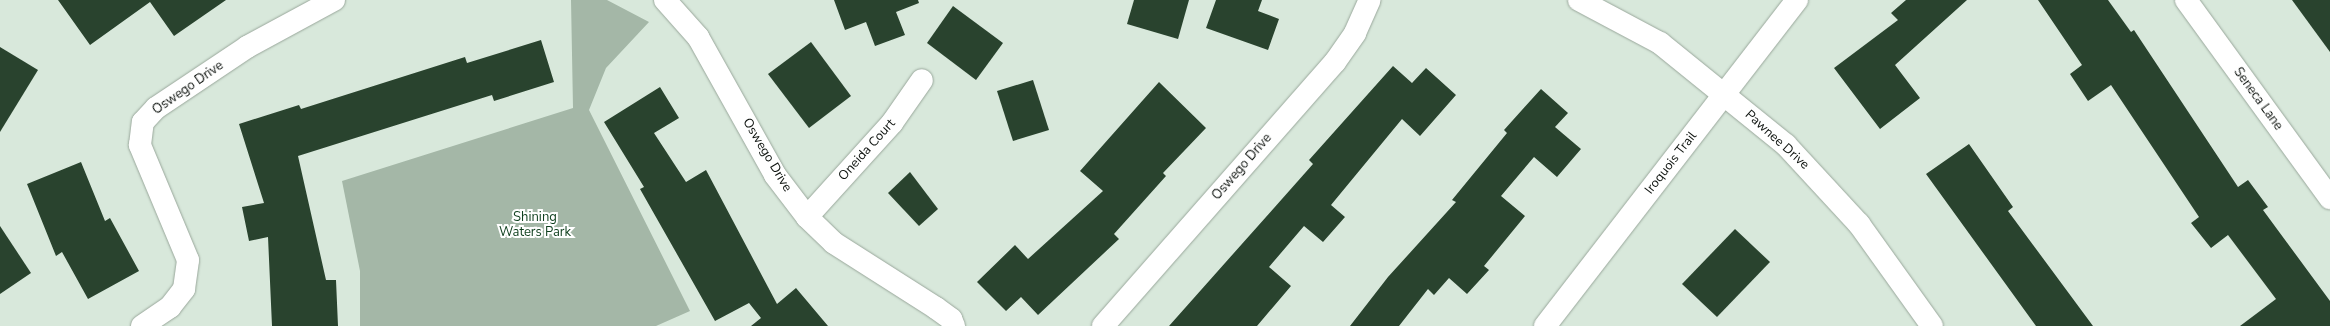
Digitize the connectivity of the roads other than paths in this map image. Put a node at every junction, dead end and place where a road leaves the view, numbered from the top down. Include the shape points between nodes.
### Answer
1 (334, 0) edge
2 (665, 0) edge
3 (1370, 0) edge
4 (1579, 0) edge
5 (1797, 0) edge
6 (2186, 0) edge
7 (922, 80) dead end
8 (1725, 94) junction
9 (2330, 198) edge
10 (807, 217) junction
11 (142, 326) edge
12 (954, 326) edge
13 (1103, 326) edge
14 (1545, 326) edge
15 (1932, 326) edge

1 - 11 street, Oswego Drive via 247,47 156,108 143,122 140,145 188,260 184,289 170,307
2 - 10 street, Oswego Drive via 698,37 775,175
3 - 13 street, Oswego Drive via 1355,33 1335,62
4 - 8 street, Pawnee Drive via 1660,43
5 - 8 street, Iroquois Trail
6 - 9 street, Seneca Lane
7 - 10 street, Oneida Court via 892,123
8 - 14 street, Iroquois Trail
8 - 15 street, Pawnee Drive via 1786,145 1859,224
10 - 12 street, Oswego Drive via 834,243 936,308 951,320

